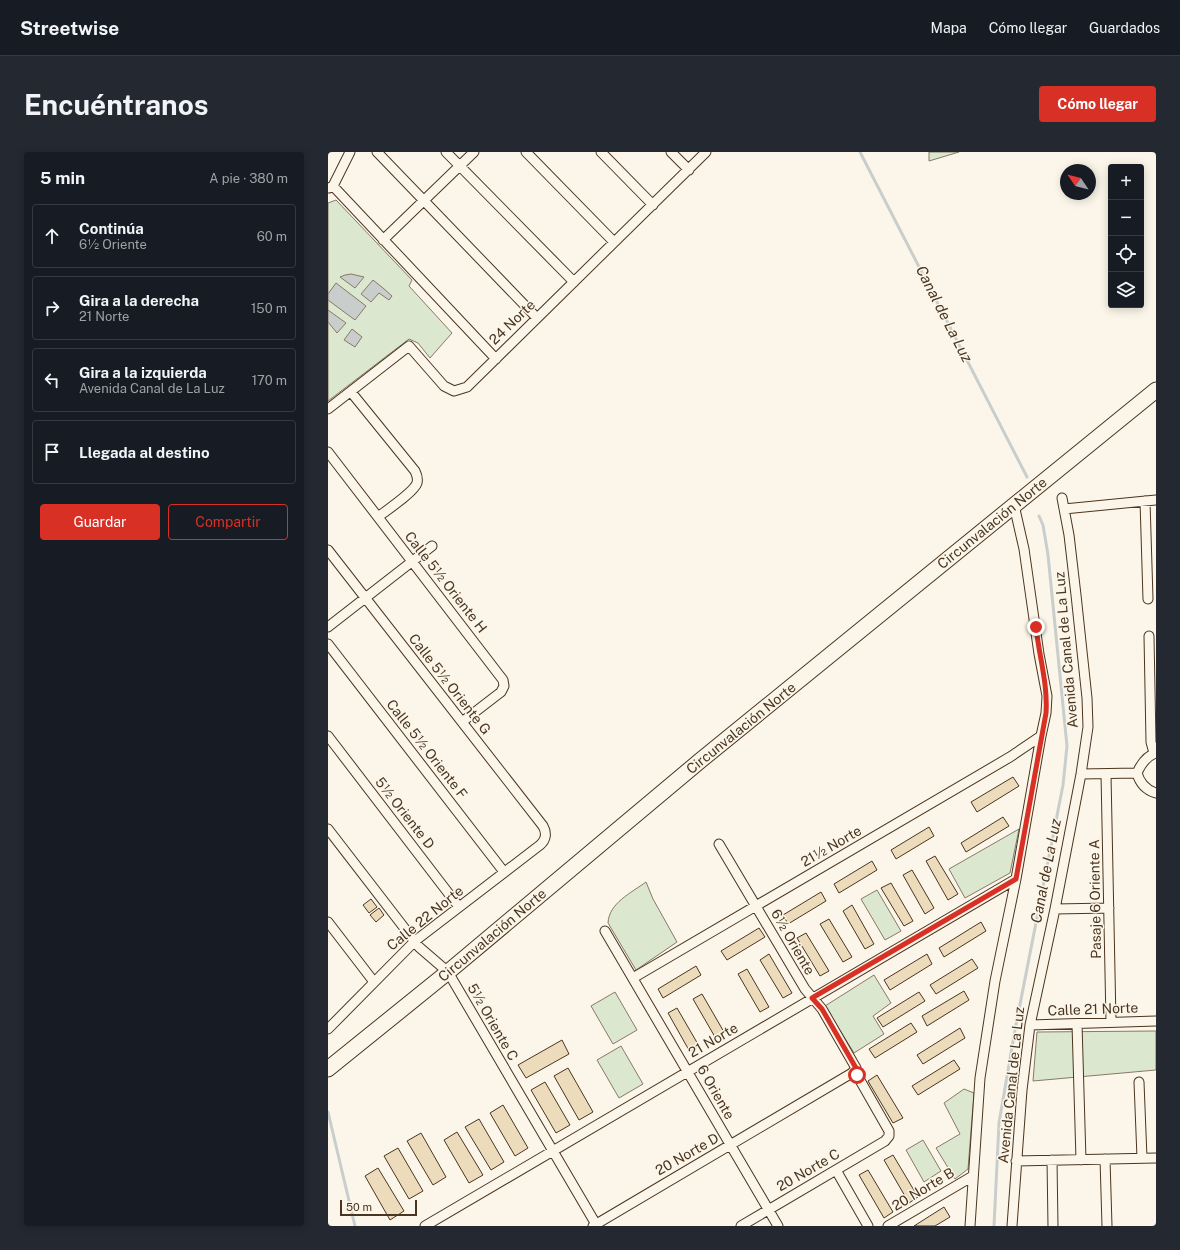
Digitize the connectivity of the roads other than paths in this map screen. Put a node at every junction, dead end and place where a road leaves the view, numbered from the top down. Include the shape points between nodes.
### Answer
1 (350, 152) edge
2 (377, 152) edge
3 (446, 152) edge
4 (474, 152) edge
5 (526, 152) edge
6 (601, 152) edge
7 (671, 152) edge
8 (706, 152) edge
9 (460, 166) junction
10 (688, 170) junction
11 (331, 187) edge
12 (424, 201) junction
13 (653, 205) junction
14 (383, 240) junction
15 (614, 242) junction
16 (574, 282) junction
17 (537, 318) junction
18 (496, 358) junction
19 (1156, 390) edge
20 (351, 392) junction
21 (328, 409) edge
22 (328, 452) edge
23 (1062, 498) dead end
24 (1156, 500) edge
25 (1145, 501) junction
26 (1014, 505) junction
27 (1064, 509) junction
28 (378, 516) junction
29 (432, 546) dead end
30 (328, 550) edge
31 (413, 561) junction
32 (365, 598) junction
33 (1148, 599) dead end
34 (328, 627) edge
35 (1149, 636) dead end
36 (328, 644) edge
37 (462, 722) junction
38 (328, 736) edge
39 (1041, 736) junction
40 (1155, 753) edge
41 (1137, 773) junction
42 (1081, 774) junction
43 (1106, 774) junction
44 (1156, 793) edge
45 (328, 829) edge
46 (545, 837) joint
47 (719, 844) dead end
48 (504, 872) junction
49 (1016, 879) junction
50 (756, 906) junction
51 (459, 907) junction
52 (1109, 908) junction
53 (1055, 909) junction
54 (328, 922) edge
55 (605, 932) dead end
56 (415, 941) junction
57 (448, 972) junction
58 (632, 978) junction
59 (374, 982) junction
60 (812, 998) junction
61 (1156, 1021) edge
62 (330, 1022) edge
63 (1111, 1022) junction
64 (1077, 1024) junction
65 (1030, 1025) junction
66 (856, 1068) junction
67 (328, 1069) edge
68 (688, 1072) junction
69 (1139, 1082) dead end
70 (888, 1136) joint
71 (731, 1145) junction
72 (553, 1151) junction
73 (1142, 1158) junction
74 (1156, 1158) edge
75 (1105, 1159) junction
76 (1052, 1160) junction
77 (1081, 1160) junction
78 (1016, 1161) junction
79 (836, 1170) junction
80 (973, 1176) junction
81 (769, 1210) junction
82 (595, 1225) edge
83 (424, 1226) edge
84 (741, 1226) edge
85 (778, 1226) edge
86 (868, 1226) edge
87 (888, 1226) edge
88 (970, 1226) edge
89 (1012, 1226) edge
90 (1053, 1226) edge
91 (1107, 1226) edge

1 - 11 street
2 - 12 street
3 - 9 street
4 - 9 street
5 - 15 street
6 - 13 street
7 - 10 street
8 - 10 street, 24 Norte
9 - 12 street
9 - 16 street
10 - 13 street, 24 Norte
11 - 14 street
12 - 14 street
12 - 17 street
13 - 15 street, 24 Norte
14 - 18 street
15 - 16 street, 24 Norte
16 - 17 street, 24 Norte
17 - 18 street, 24 Norte
18 - 20 street, 24 Norte via 467,387 454,391 444,386 409,346
19 - 26 main road, Circunvalación Norte
20 - 21 street, 24 Norte
20 - 28 street via 415,471 417,477 415,488
22 - 28 street, Calle 5½ Oriente H
23 - 27 street, Avenida Canal de La Luz
24 - 25 street
25 - 27 street
25 - 33 street
26 - 39 street, Avenida Canal de La Luz via 1047,696
26 - 57 main road, Circunvalación Norte via 701,760
27 - 42 street, Avenida Canal de La Luz via 1073,568 1088,712
28 - 31 street, Calle 5½ Oriente H
29 - 31 street
30 - 32 street, Calle 5½ Oriente G
31 - 32 street
31 - 37 street, Calle 5½ Oriente H via 503,680 501,692
32 - 34 street
32 - 37 street, Calle 5½ Oriente G
35 - 40 street via 1151,742
36 - 48 street, Calle 5½ Oriente F
37 - 46 street, Calle 5½ Oriente G via 543,826
38 - 51 street, 5½ Oriente D
39 - 49 street, Avenida Canal de La Luz
39 - 50 street, 21½ Norte via 1010,757
40 - 41 street via 1143,761
41 - 43 street
41 - 44 street via 1142,784
42 - 43 street
42 - 53 street, Avenida Canal de La Luz
43 - 52 street, Pasaje 6 Oriente A
45 - 56 street, 5½ Oriente C
46 - 48 street, Calle 22 Norte via 540,845
47 - 50 street, 6½ Oriente
48 - 51 street, Calle 22 Norte
49 - 60 street, 21 Norte
49 - 80 street, Avenida Canal de La Luz via 995,981 982,1063
50 - 58 street, 21½ Norte
50 - 60 street, 6½ Oriente
51 - 56 street, Calle 22 Norte
52 - 53 street
52 - 63 street, Pasaje 6 Oriente A
53 - 65 street, Avenida Canal de La Luz
54 - 59 street
55 - 58 street, 6 Oriente
56 - 57 street, 5½ Oriente C
56 - 59 street, Calle 22 Norte
57 - 67 main road, Circunvalación Norte
57 - 72 street, 5½ Oriente C
58 - 68 street, 6 Oriente
59 - 62 street, Calle 22 Norte
60 - 66 street, 6½ Oriente via 822,1009
60 - 68 street, 21 Norte
61 - 63 street, Calle 21 Norte
63 - 64 street, Calle 21 Norte
64 - 65 street, Calle 21 Norte
64 - 77 street
65 - 78 street, Avenida Canal de La Luz
66 - 70 street, 6½ Oriente via 857,1075 889,1131
66 - 71 street, 20 Norte D via 852,1073
68 - 71 street, 6 Oriente
68 - 72 street, 21 Norte
69 - 73 street
70 - 79 street, 20 Norte C via 885,1142
71 - 81 street, 6 Oriente
71 - 82 street, 20 Norte D
72 - 82 street, 5½ Oriente C
72 - 83 street, 21 Norte
73 - 74 street
73 - 75 street
75 - 77 street
75 - 91 street
76 - 77 street
76 - 78 street
76 - 90 street
78 - 89 street, Avenida Canal de La Luz
79 - 81 street, 20 Norte C
79 - 86 street
80 - 87 street, 20 Norte B
80 - 88 street, Avenida Canal de La Luz
81 - 84 street, 20 Norte C
81 - 85 street, 6 Oriente

